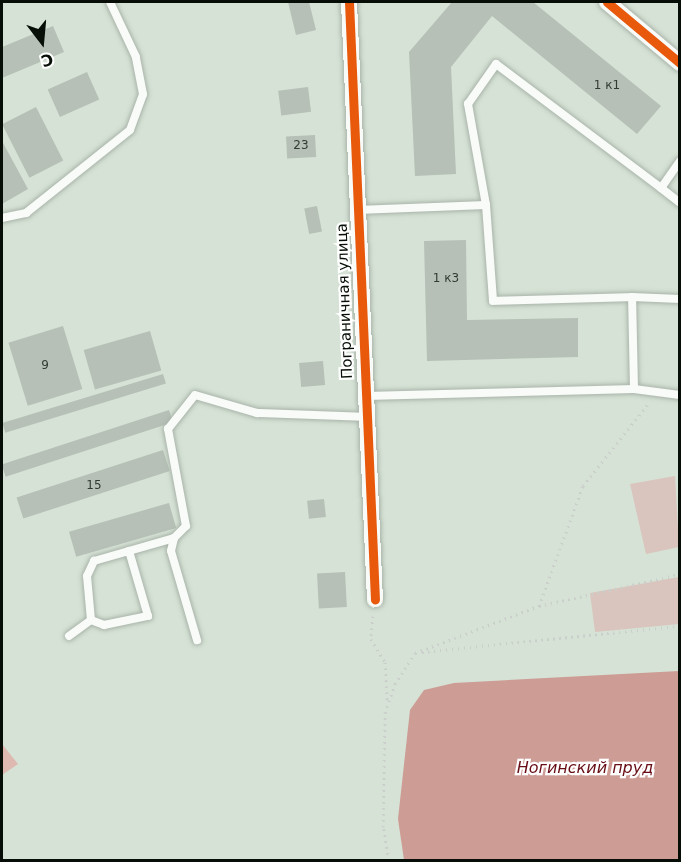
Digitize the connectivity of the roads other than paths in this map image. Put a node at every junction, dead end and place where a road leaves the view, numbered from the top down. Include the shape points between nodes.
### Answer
1 (110, 2) edge
2 (349, 2) edge
3 (607, 2) edge
4 (680, 63) edge
5 (680, 161) edge
6 (661, 188) junction
7 (680, 203) edge
8 (486, 204) junction
9 (357, 210) junction
10 (2, 218) edge
11 (632, 297) junction
12 (680, 299) edge
13 (634, 389) junction
14 (680, 395) edge
15 (364, 396) junction
16 (365, 417) junction
17 (174, 538) junction
18 (129, 550) junction
19 (375, 599) road end
20 (91, 620) junction
21 (69, 636) dead end
22 (197, 640) dead end

1 - 10 lane via 136,57 144,94 130,130 26,213
2 - 9 street, Пограничная улица
3 - 4 street
5 - 6 lane
6 - 7 lane
6 - 8 lane via 496,64 468,104
8 - 9 lane
8 - 11 lane via 493,301
9 - 15 street, Пограничная улица
11 - 12 lane
11 - 13 lane
13 - 14 lane
13 - 15 lane
15 - 16 street, Пограничная улица
16 - 17 lane via 257,413 195,395 168,429 186,508 186,526
16 - 19 street, Пограничная улица
17 - 18 lane
17 - 22 lane via 171,551
18 - 20 lane via 94,561 87,576
18 - 20 lane via 148,616 104,625
20 - 21 lane

